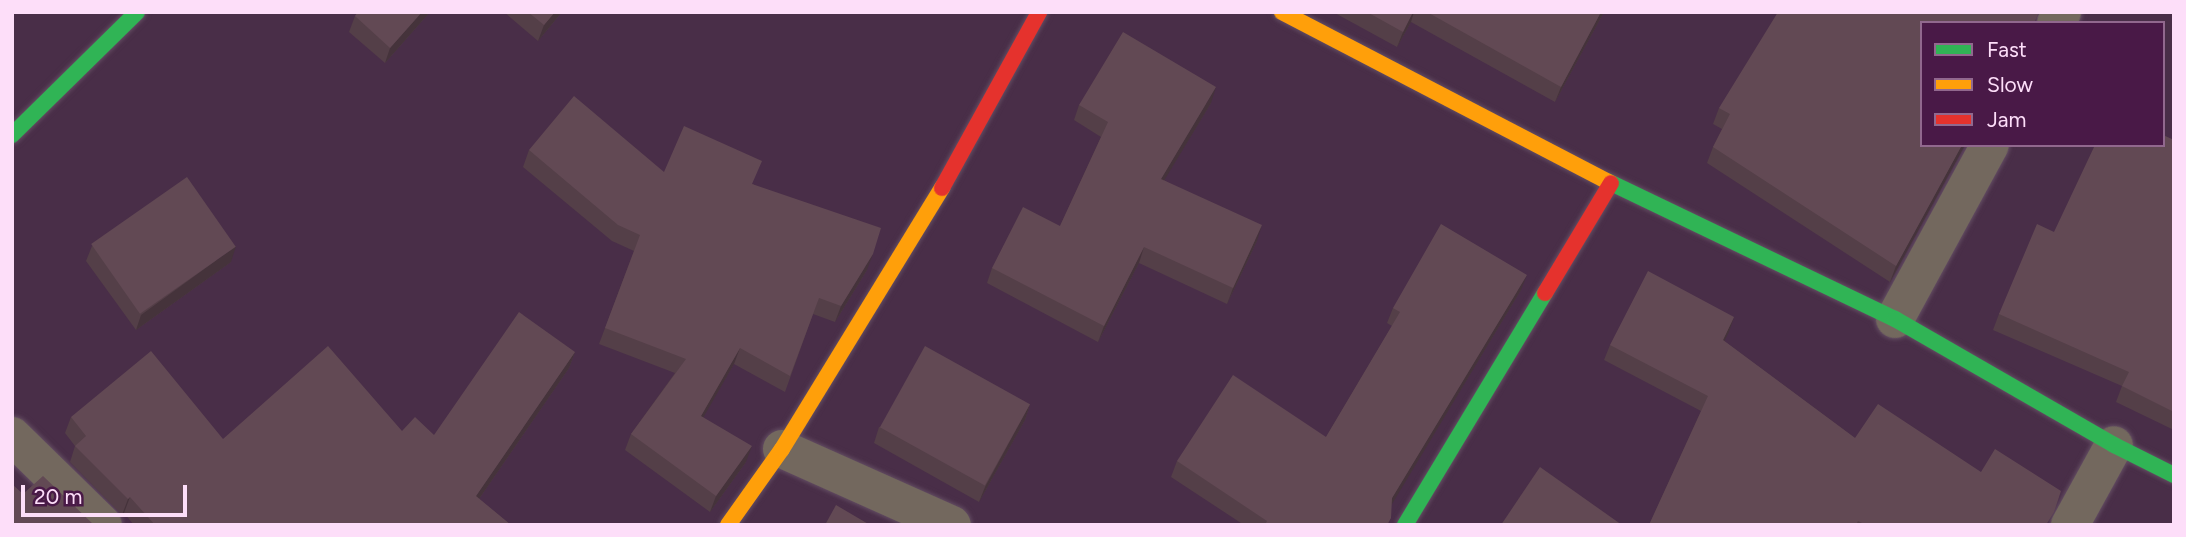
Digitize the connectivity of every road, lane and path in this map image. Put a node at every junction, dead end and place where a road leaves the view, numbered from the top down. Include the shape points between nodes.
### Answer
1 (137, 12) edge
2 (1039, 12) edge
3 (1282, 12) edge
4 (12, 135) edge
5 (1989, 147) edge
6 (1611, 183) junction
7 (1895, 319) junction
8 (12, 436) edge
9 (2114, 445) junction
10 (782, 449) junction
11 (2174, 475) edge
12 (103, 525) edge
13 (728, 525) edge
14 (952, 525) edge
15 (1405, 525) edge
16 (2070, 525) edge

1 - 4 street
2 - 10 street via 929,211
3 - 6 street
5 - 7 street
6 - 7 street
6 - 15 street
7 - 9 street
8 - 12 street
9 - 11 street
9 - 16 street
10 - 13 street
10 - 14 street

